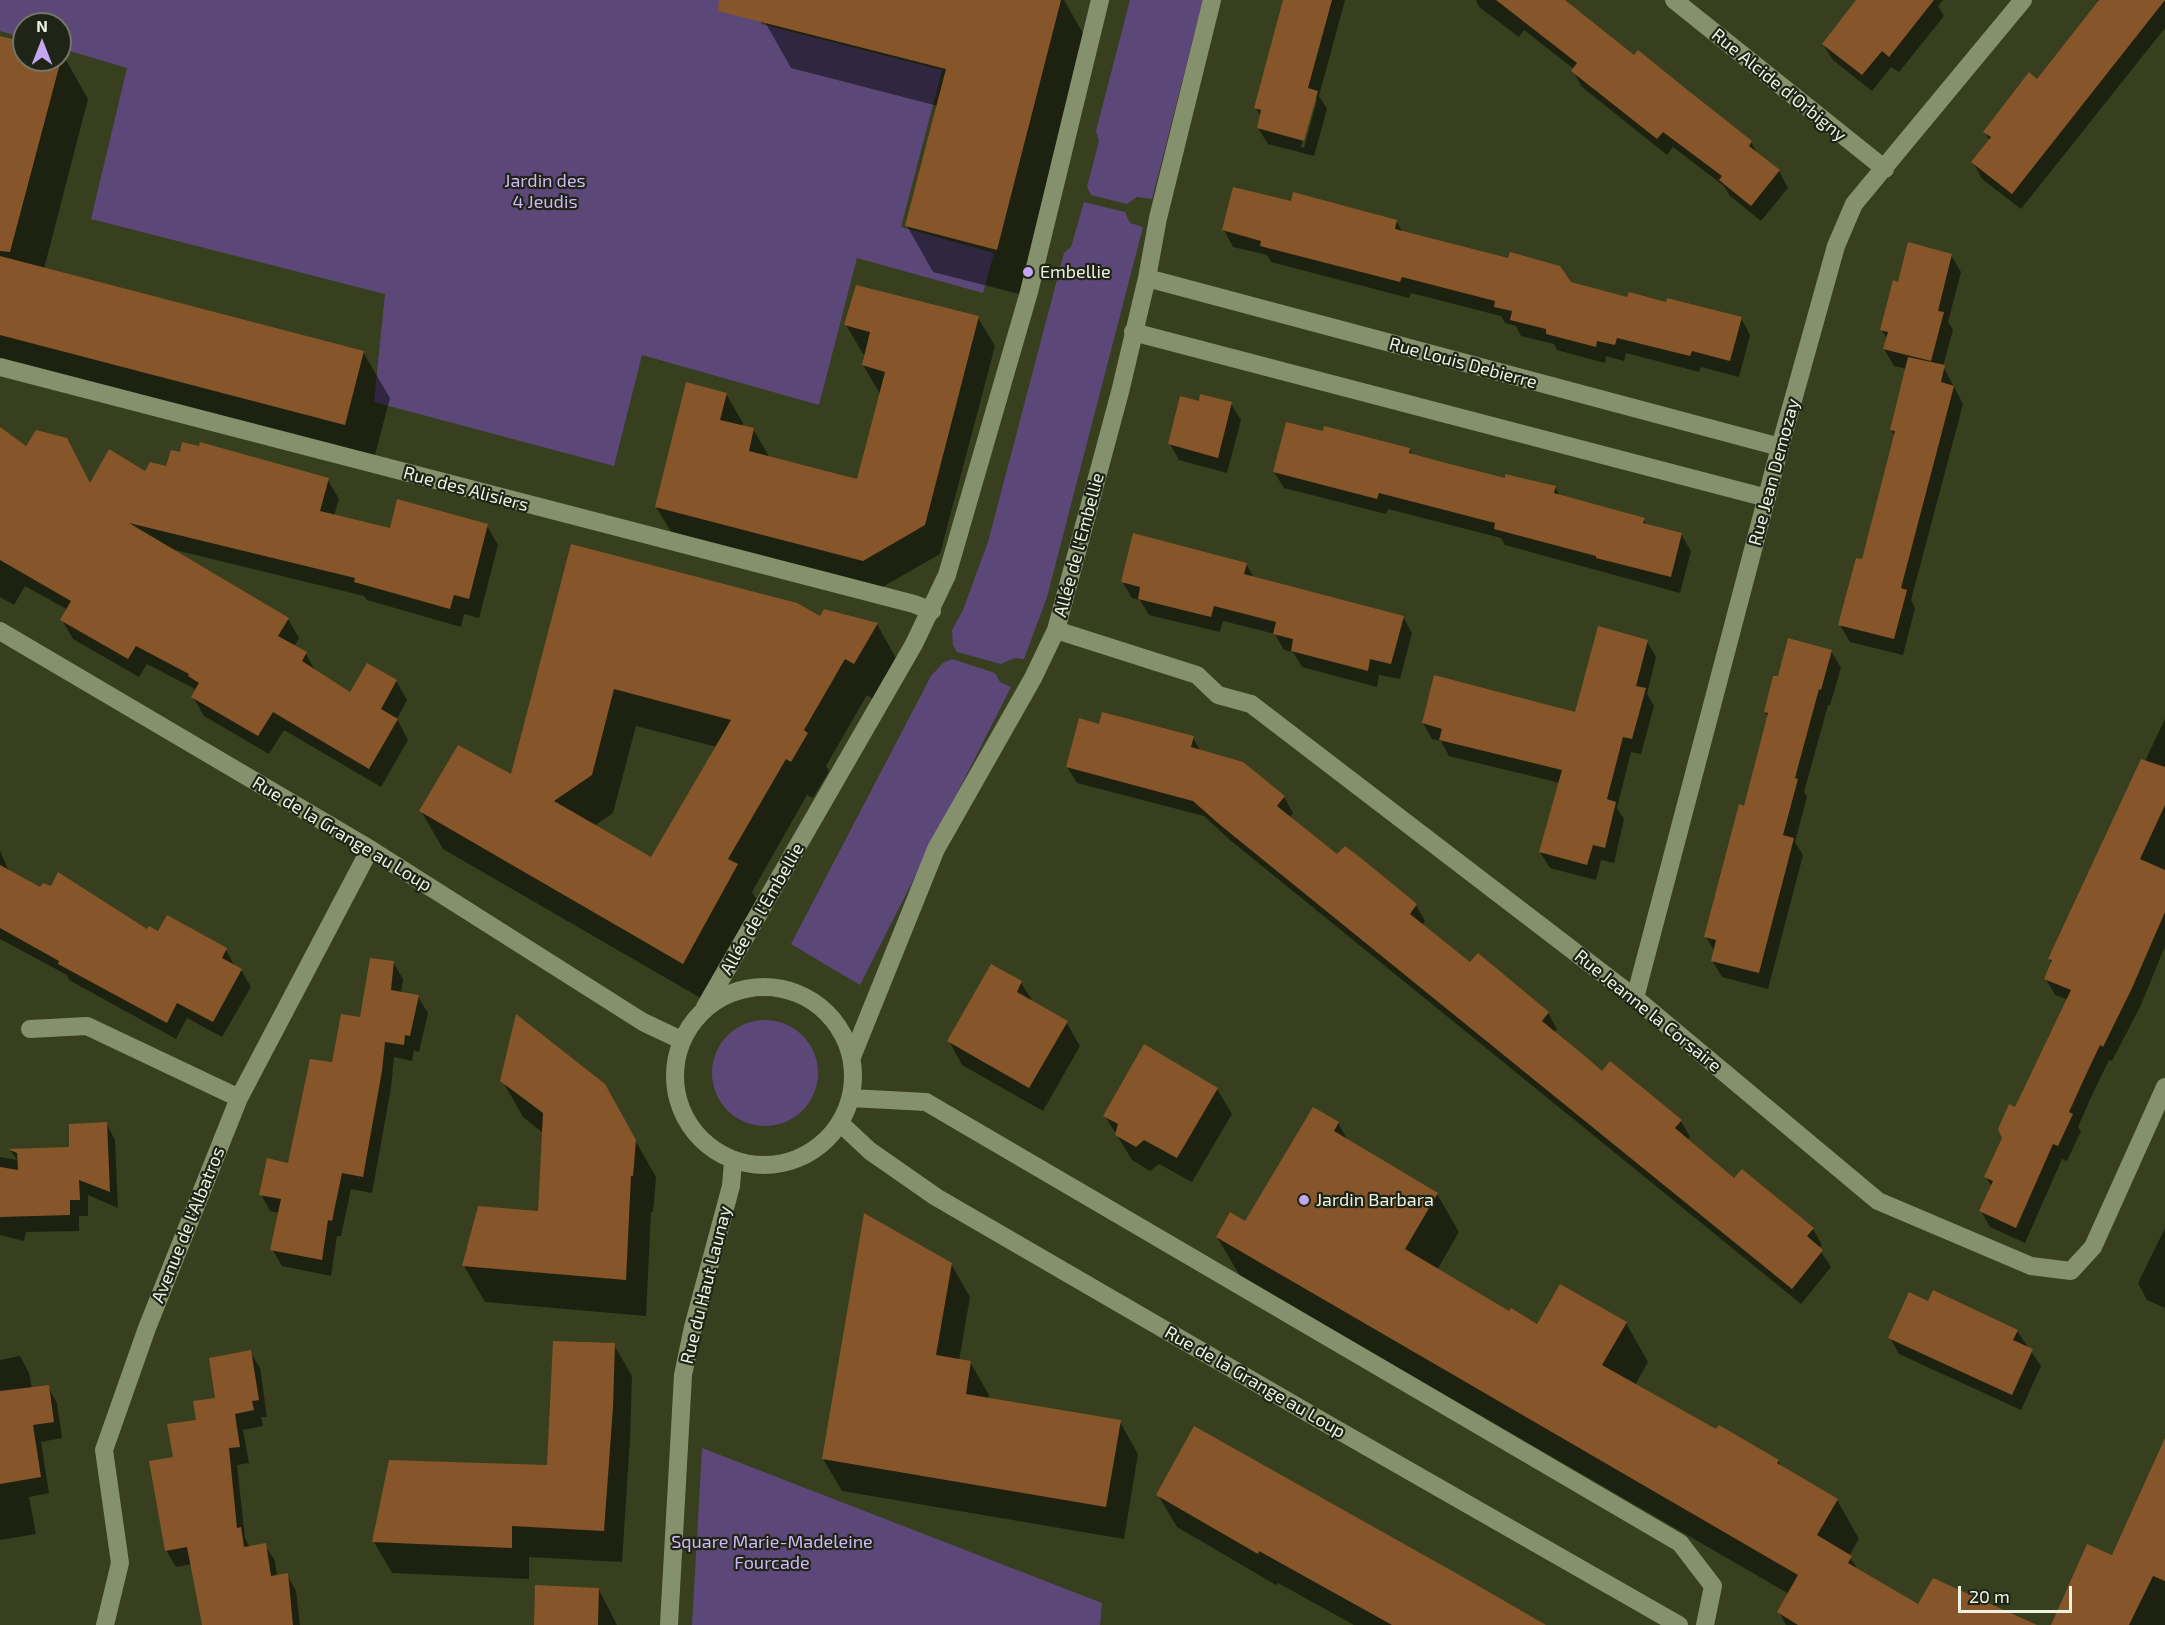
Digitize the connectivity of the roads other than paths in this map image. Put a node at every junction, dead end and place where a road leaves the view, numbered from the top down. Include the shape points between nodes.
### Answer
1 (1100, 0) edge
2 (1212, 0) edge
3 (1674, 0) edge
4 (2023, 0) edge
5 (1885, 169) junction
6 (1147, 278) junction
7 (1133, 332) junction
8 (0, 367) edge
9 (1780, 447) junction
10 (1767, 498) junction
11 (932, 611) junction
12 (1056, 630) junction
13 (0, 631) edge
14 (370, 849) junction
15 (1635, 998) junction
16 (705, 1007) junction
17 (30, 1029) dead end
18 (681, 1040) junction
19 (852, 1057) junction
20 (2165, 1086) edge
21 (238, 1098) junction
22 (851, 1098) junction
23 (840, 1123) junction
24 (733, 1162) junction
25 (105, 1625) edge
26 (669, 1625) edge
27 (1679, 1625) edge
28 (1705, 1625) edge

1 - 11 street, Allée de l'Embellie via 1029,292 947,575
2 - 6 street, Allée de l'Embellie
3 - 5 street, Rue Alcide d'Orbigny
4 - 5 street, Rue Jean Demozay
5 - 9 street, Rue Jean Demozay via 1854,204 1836,246
6 - 7 street, Allée de l'Embellie
6 - 9 street, Rue Louis Debierre
7 - 10 street
7 - 12 street, Allée de l'Embellie
8 - 11 street, Rue des Alisiers
9 - 10 street, Rue Jean Demozay
10 - 15 street, Rue Jean Demozay
11 - 16 street, Allée de l'Embellie
12 - 15 street, Rue Jeanne la Corsaire via 1197,675 1218,695 1251,704
12 - 19 street, Allée de l'Embellie via 936,849
13 - 14 street, Rue de la Grange au Loup
14 - 18 street, Rue de la Grange au Loup via 643,1022
14 - 21 street, Avenue de l'Albatros
15 - 20 street, Rue Jeanne la Corsaire via 1878,1201 2031,1266 2071,1270 2093,1247
16 - 18 street
16 - 19 street via 732,992 762,986 793,990 820,1005 840,1028
17 - 21 street via 87,1026
18 - 24 street via 674,1076 681,1111 702,1141
19 - 22 street
21 - 25 street, Avenue de l'Albatros via 147,1328 104,1450 120,1563
22 - 23 street
22 - 28 street via 926,1102 1680,1543 1713,1586
23 - 24 street via 803,1156 768,1166
23 - 27 street, Rue de la Grange au Loup via 870,1151 936,1197
24 - 26 street, Rue du Haut Launay via 731,1186 683,1375

